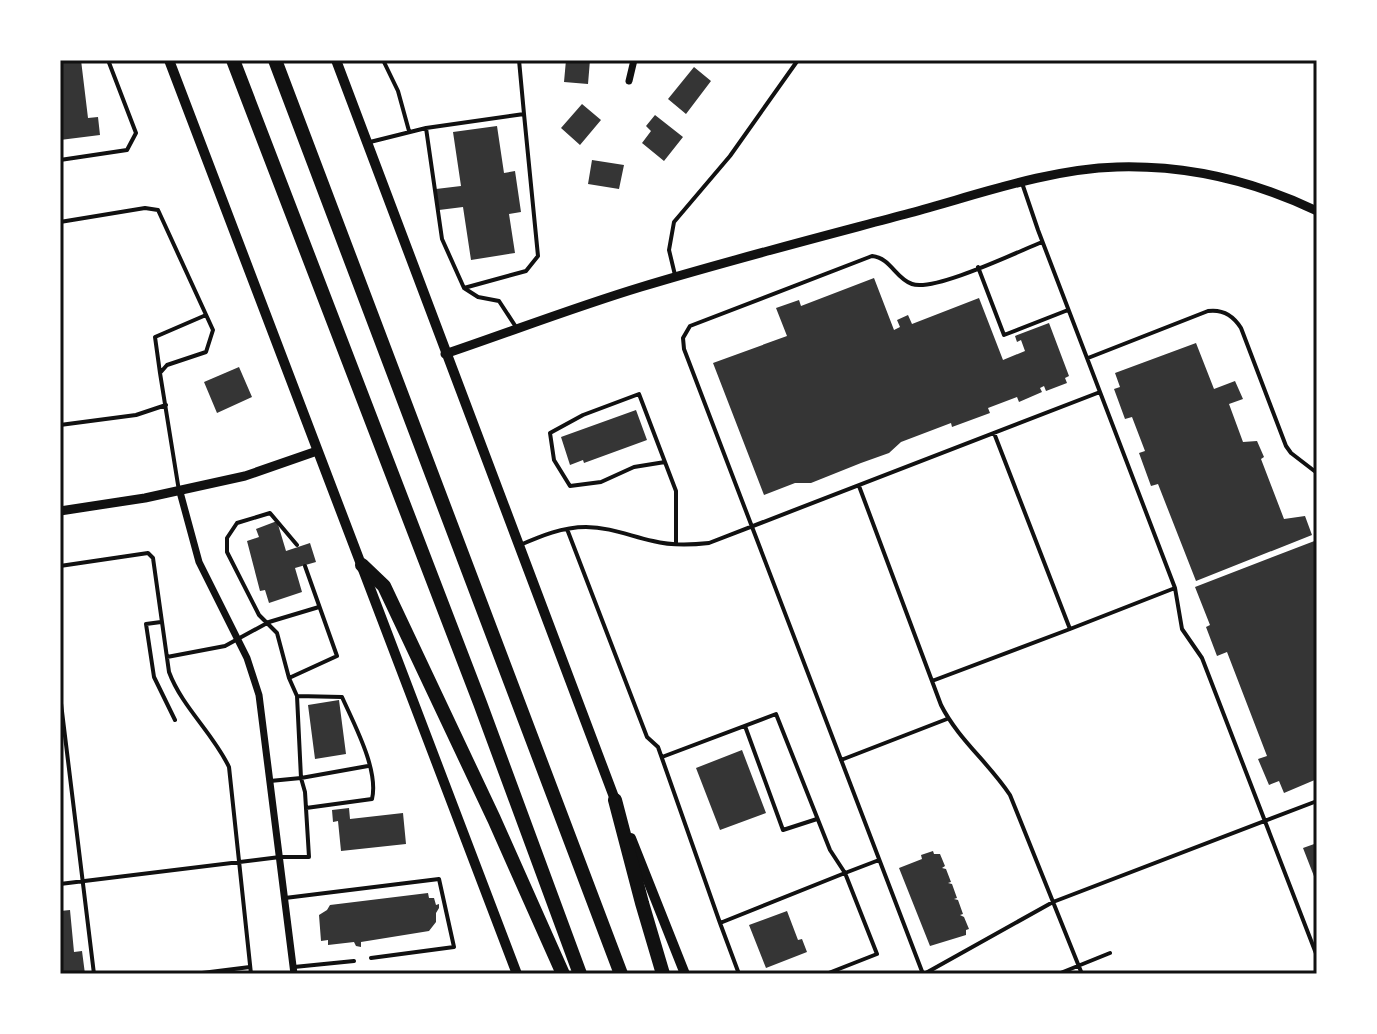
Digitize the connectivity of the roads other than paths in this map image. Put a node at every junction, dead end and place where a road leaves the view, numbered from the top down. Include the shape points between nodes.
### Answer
1 (108, 60) edge
2 (169, 60) edge
3 (233, 60) edge
4 (275, 60) edge
5 (336, 60) edge
6 (383, 60) edge
7 (519, 60) edge
8 (634, 60) edge
9 (798, 60) edge
10 (629, 81) dead end
11 (524, 114) junction
12 (426, 128) junction
13 (409, 131) junction
14 (368, 143) junction
15 (60, 160) edge
16 (1022, 183) junction
17 (1317, 211) edge
18 (60, 222) edge
19 (1042, 242) junction
20 (978, 267) junction
21 (676, 277) junction
22 (464, 288) junction
23 (1068, 310) junction
24 (206, 315) junction
25 (517, 329) junction
26 (445, 354) junction
27 (1087, 358) junction
28 (160, 373) junction
29 (1100, 392) junction
30 (166, 405) junction
31 (60, 425) edge
32 (994, 433) junction
33 (317, 451) junction
34 (665, 462) junction
35 (1317, 473) edge
36 (859, 486) junction
37 (180, 492) junction
38 (60, 511) edge
39 (752, 528) junction
40 (567, 529) junction
41 (676, 544) junction
42 (297, 545) dead end
43 (518, 546) junction
44 (362, 565) junction
45 (60, 566) edge
46 (305, 566) dead end
47 (1175, 588) junction
48 (319, 607) junction
49 (162, 622) junction
50 (269, 622) junction
51 (1070, 629) junction
52 (237, 638) junction
53 (166, 657) junction
54 (289, 678) junction
55 (932, 681) junction
56 (60, 695) edge
57 (297, 696) junction
58 (948, 719) junction
59 (175, 720) dead end
60 (745, 726) junction
61 (662, 757) junction
62 (841, 760) junction
63 (369, 766) junction
64 (301, 778) junction
65 (270, 781) junction
66 (615, 800) junction
67 (1317, 801) edge
68 (306, 808) junction
69 (817, 819) junction
70 (1265, 820) junction
71 (280, 857) junction
72 (879, 860) junction
73 (238, 862) junction
74 (845, 873) junction
75 (83, 881) junction
76 (60, 884) edge
77 (285, 898) junction
78 (1053, 902) junction
79 (720, 923) junction
80 (1110, 953) dead end
81 (1317, 956) edge
82 (371, 958) dead end
83 (354, 961) dead end
84 (1079, 966) junction
85 (250, 967) junction
86 (294, 971) edge
87 (94, 974) edge
88 (194, 974) edge
89 (251, 974) edge
90 (517, 974) edge
91 (563, 974) edge
92 (580, 974) edge
93 (621, 974) edge
94 (663, 974) edge
95 (685, 974) edge
96 (739, 974) edge
97 (826, 974) edge
98 (923, 974) edge
99 (1058, 974) edge
100 (1082, 974) edge

1 - 15 lane via 136,133 127,150
2 - 33 main road
3 - 92 highway
4 - 93 highway
5 - 14 main road
6 - 13 lane
7 - 11 lane
8 - 10 street
9 - 21 lane via 730,156 674,222 669,250
11 - 12 lane
11 - 22 lane via 538,256 526,271
12 - 13 lane
12 - 22 lane via 442,239
13 - 14 lane
14 - 26 main road
16 - 17 street via 1115,167 1188,171 1260,187
16 - 19 lane
16 - 21 street
18 - 24 lane via 158,210
19 - 20 lane
19 - 23 lane
20 - 23 lane via 1004,335
20 - 39 lane via 944,281 915,285 886,260 872,256 685,331 684,349
21 - 25 street
22 - 25 lane via 499,301
23 - 27 lane
24 - 28 lane via 213,330 206,352 167,365
24 - 28 lane via 155,337
25 - 26 street
26 - 43 main road
27 - 29 lane
27 - 35 lane via 1208,311 1225,313 1241,328 1286,446
28 - 30 lane
29 - 32 lane
29 - 47 lane
30 - 31 lane via 136,415
30 - 37 lane
32 - 36 lane
32 - 51 lane
33 - 37 street
33 - 44 main road
34 - 34 lane via 639,394 550,433 554,460 570,486
34 - 41 lane via 676,491
36 - 39 lane
36 - 55 lane
37 - 38 street
37 - 52 street via 199,562
39 - 41 lane via 709,543
39 - 62 lane
40 - 41 lane via 607,529
40 - 43 lane
40 - 61 lane via 647,737
42 - 50 lane via 270,513 237,523 227,538 232,566 259,615
43 - 66 main road
44 - 90 main road
44 - 91 highway via 384,586
45 - 49 lane via 148,553 156,569
46 - 48 lane
47 - 51 lane
47 - 70 lane via 1182,629 1202,658
48 - 50 lane
48 - 54 lane via 337,656
49 - 53 lane
49 - 59 lane via 146,624 154,677
50 - 52 lane
50 - 54 lane
51 - 55 lane
52 - 53 lane via 216,648
52 - 65 street via 259,695
53 - 73 lane via 175,688 229,767
54 - 57 lane
55 - 58 lane
56 - 75 lane
57 - 63 lane via 342,697
57 - 64 lane
58 - 62 lane
58 - 78 lane via 1010,795
60 - 61 lane
60 - 69 lane via 776,714
60 - 69 lane via 783,830
61 - 79 lane
62 - 72 lane
63 - 64 lane
63 - 68 lane via 375,786 372,799
64 - 65 lane
64 - 68 lane
65 - 71 street
66 - 94 highway
66 - 95 main road
67 - 70 lane
68 - 71 lane via 309,857
69 - 74 lane
70 - 78 lane
70 - 81 lane
71 - 73 lane
71 - 77 street
72 - 74 lane
72 - 98 lane
73 - 75 lane
73 - 85 lane
74 - 79 lane
74 - 97 lane via 877,954
75 - 76 lane
75 - 87 lane
77 - 82 lane via 439,879 454,947
77 - 86 street
78 - 84 lane
78 - 98 lane
79 - 96 lane
80 - 84 lane
83 - 86 lane
84 - 99 lane
84 - 100 lane
85 - 88 lane
85 - 89 lane

